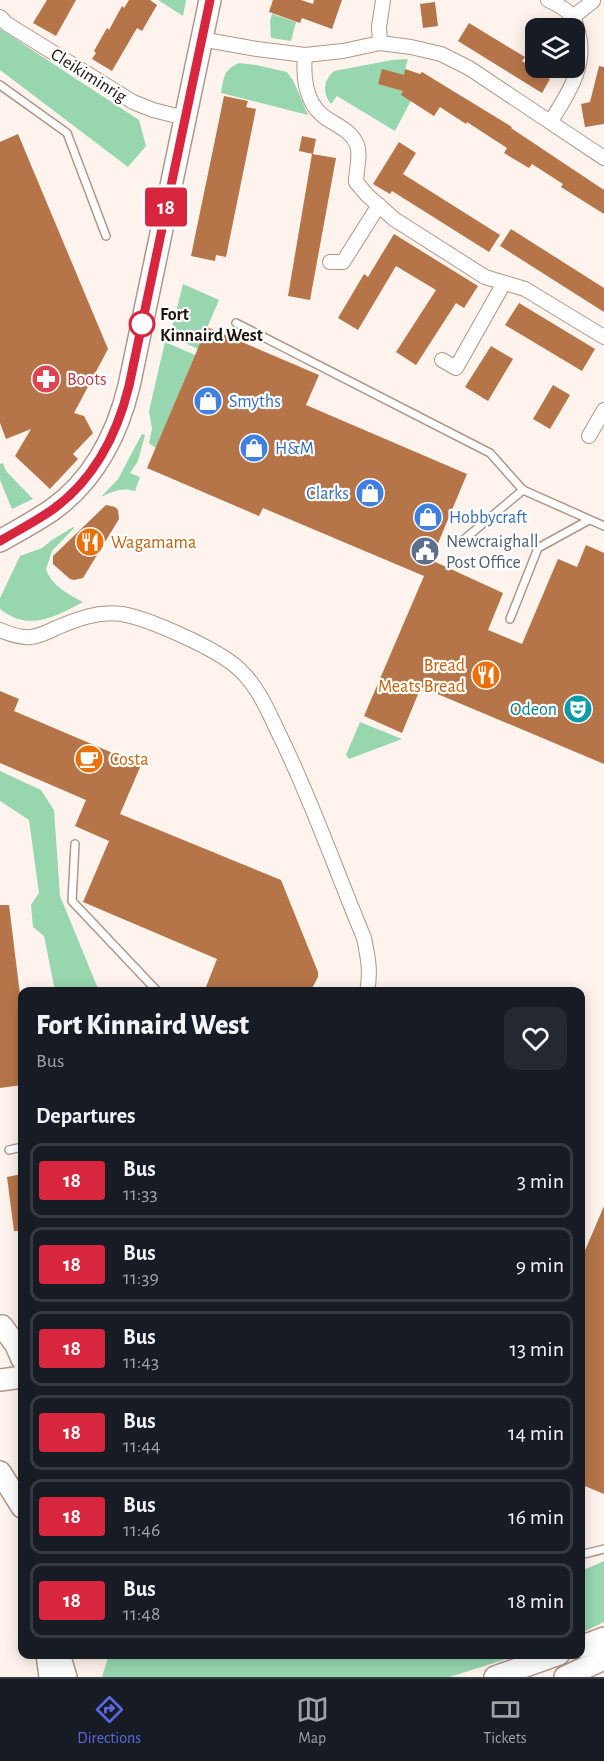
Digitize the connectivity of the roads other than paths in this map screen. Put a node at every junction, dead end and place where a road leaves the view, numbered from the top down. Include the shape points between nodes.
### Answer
1 (210, 0) edge
2 (383, 0) edge
3 (548, 0) edge
4 (593, 1) edge
5 (0, 17) edge
6 (573, 17) junction
7 (201, 39) junction
8 (380, 44) junction
9 (305, 55) junction
10 (0, 85) edge
11 (185, 118) junction
12 (551, 122) junction
13 (604, 159) edge
14 (380, 205) junction
15 (106, 236) dead end
16 (330, 262) dead end
17 (504, 283) junction
18 (236, 323) dead end
19 (604, 336) edge
20 (442, 360) dead end
21 (604, 410) edge
22 (589, 436) dead end
23 (524, 490) junction
24 (589, 520) junction
25 (604, 526) edge
26 (0, 541) edge
27 (461, 542) dead end
28 (510, 619) dead end
29 (0, 630) edge
30 (75, 844) dead end
31 (153, 987) edge
32 (368, 987) edge
33 (18, 1148) edge
34 (9, 1150) dead end
35 (1, 1324) edge
36 (18, 1350) edge
37 (18, 1378) edge
38 (0, 1380) edge
39 (0, 1468) edge
40 (18, 1471) edge
41 (0, 1472) edge
42 (18, 1501) edge
43 (604, 1549) edge
44 (585, 1555) edge
45 (604, 1638) edge
46 (585, 1645) edge
47 (48, 1659) edge
48 (61, 1659) edge
49 (545, 1659) edge
50 (604, 1659) edge
51 (50, 1677) edge
52 (66, 1677) edge
53 (495, 1677) edge
54 (565, 1677) edge

1 - 7 main road
2 - 8 street
3 - 6 street
4 - 6 street
5 - 11 street, Cleikiminrig via 133,102
6 - 12 street via 581,40 579,66
7 - 9 street
7 - 11 main road
8 - 9 street
8 - 12 street via 441,54 470,68
9 - 14 street via 311,99 322,115 352,137 357,146 356,182
10 - 15 lane via 67,133
11 - 26 main road via 129,386 113,435 95,466 67,497
12 - 13 street
14 - 16 street via 343,262
14 - 17 street via 394,219 485,277
17 - 19 street via 525,289
17 - 20 street via 456,368
18 - 23 lane via 490,453
21 - 22 street
23 - 24 lane
23 - 27 lane
24 - 25 lane
24 - 28 lane via 538,548
29 - 32 street via 31,637 85,616 123,614 214,651 241,671 260,696 292,761 364,938 369,960
30 - 31 lane via 72,901
33 - 34 lane
35 - 36 main road
37 - 38 main road
39 - 40 main road
41 - 42 main road
43 - 44 lane
45 - 46 main road
47 - 51 main road
48 - 52 main road
49 - 53 main road
50 - 54 main road

